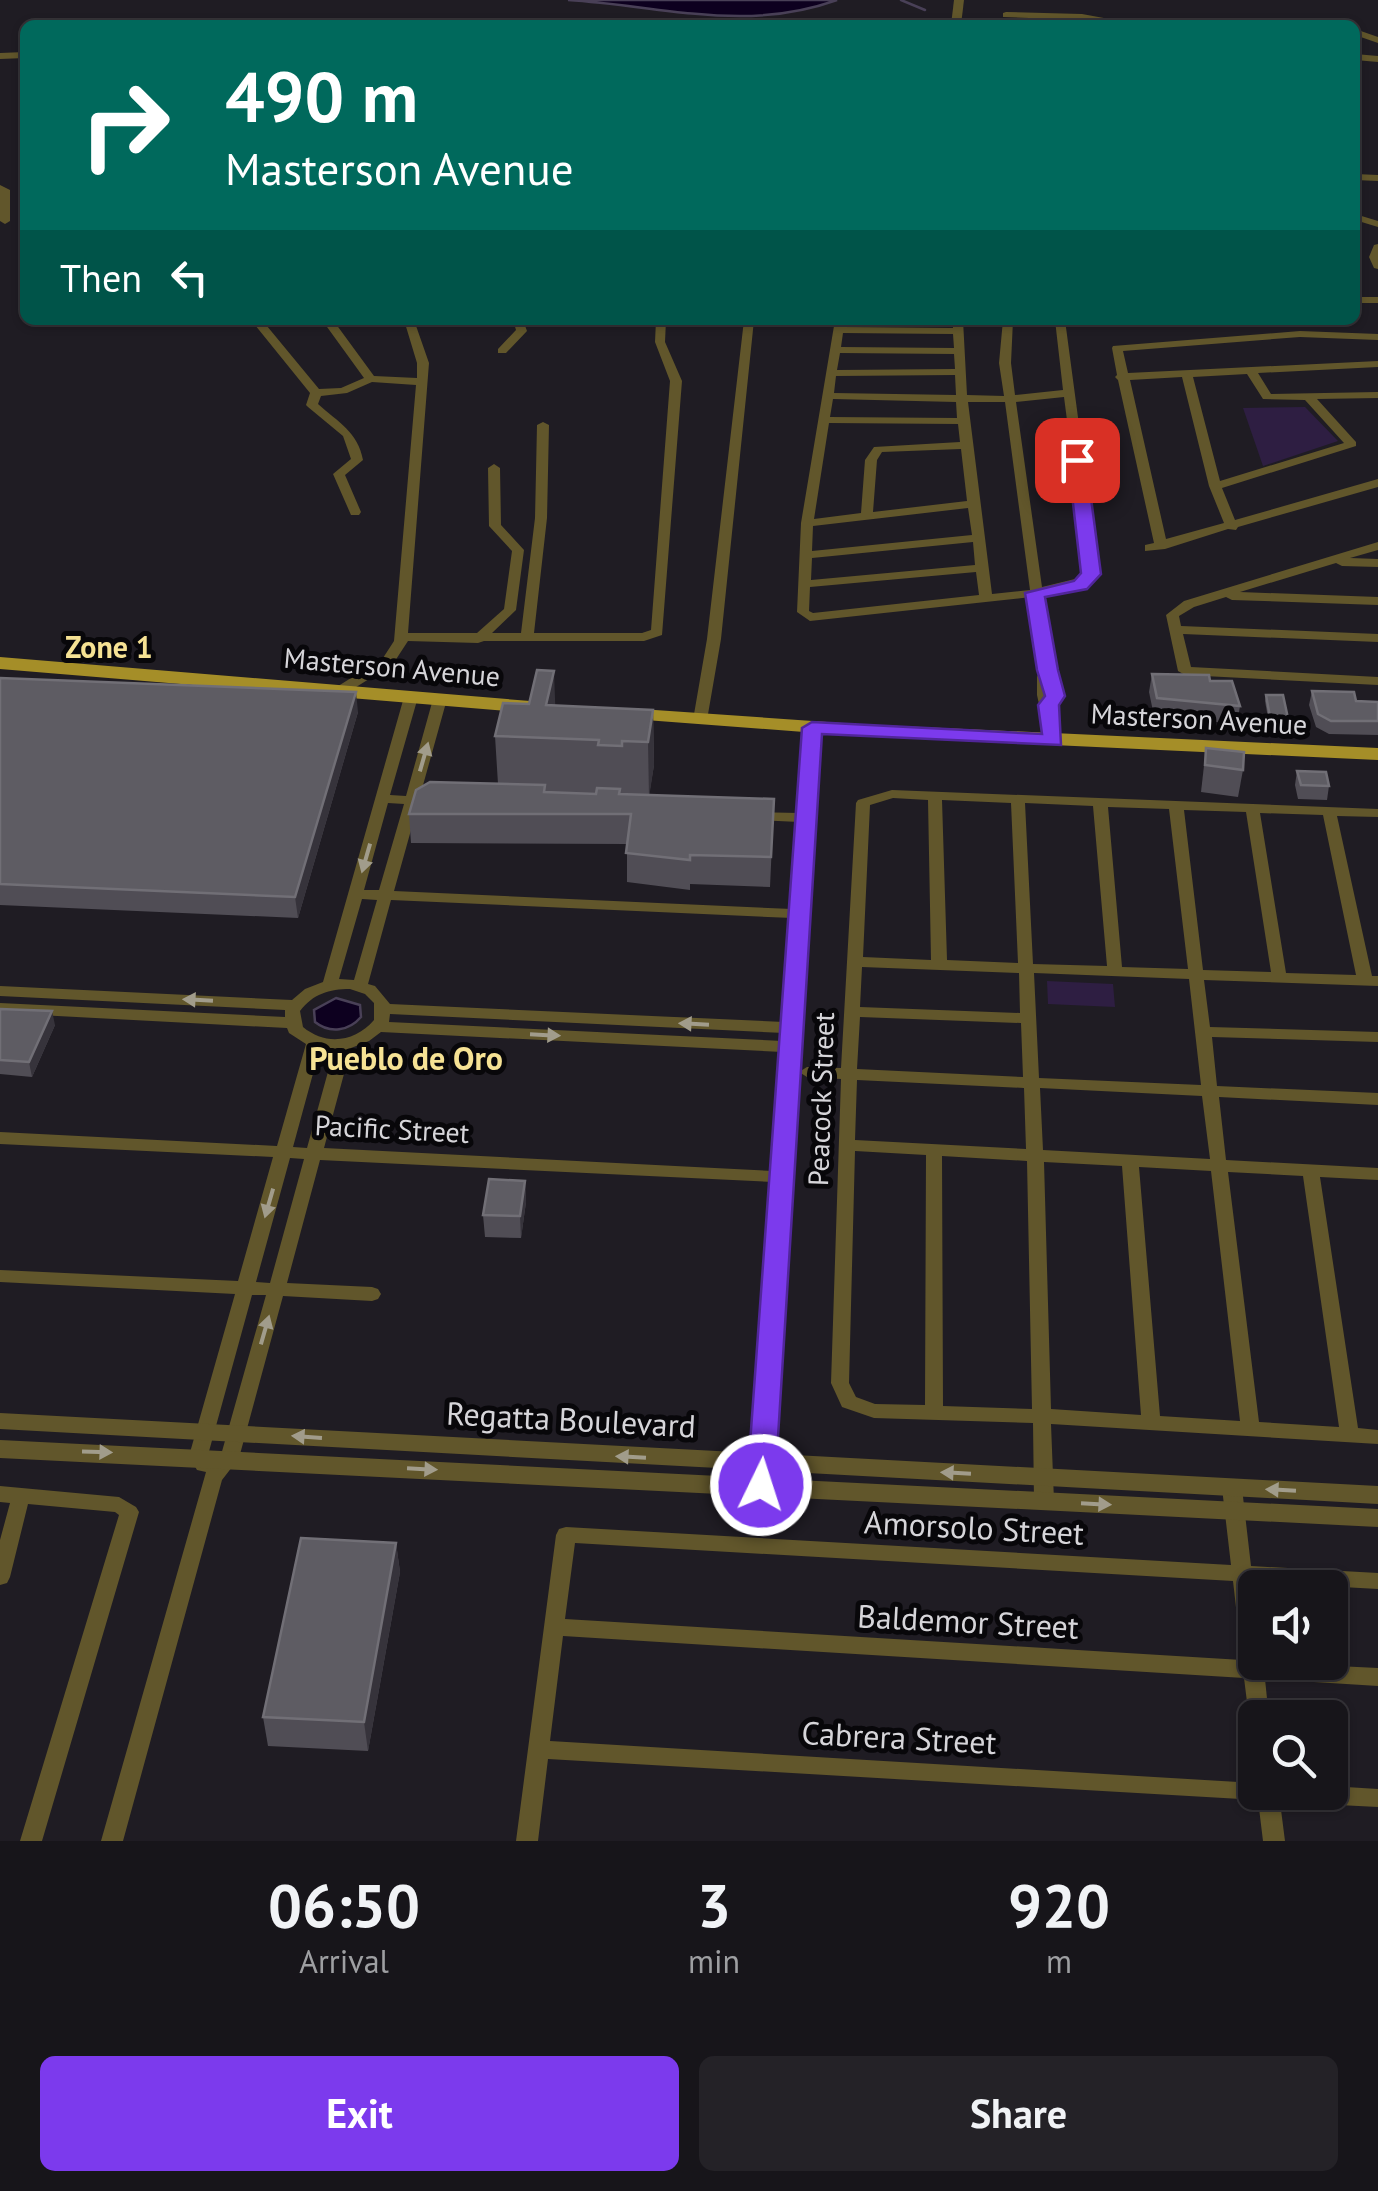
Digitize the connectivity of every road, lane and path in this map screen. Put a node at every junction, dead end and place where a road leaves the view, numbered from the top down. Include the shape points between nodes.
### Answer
1 (1006, 15) dead end
2 (1103, 20) edge
3 (0, 188) edge
4 (5, 221) dead end
5 (1378, 248) edge
6 (1378, 266) edge
7 (260, 325) edge
8 (330, 325) edge
9 (411, 325) edge
10 (520, 325) edge
11 (661, 325) edge
12 (748, 325) edge
13 (839, 325) edge
14 (888, 325) edge
15 (958, 325) edge
16 (1007, 325) edge
17 (1061, 325) edge
18 (1378, 337) edge
19 (836, 350) junction
20 (502, 351) dead end
21 (959, 351) junction
22 (1378, 364) edge
23 (1250, 369) junction
24 (832, 372) junction
25 (960, 372) junction
26 (1186, 373) junction
27 (1122, 377) junction
28 (370, 379) junction
29 (422, 382) junction
30 (314, 390) junction
31 (1068, 393) junction
32 (1378, 395) edge
33 (827, 396) junction
34 (961, 398) junction
35 (1010, 398) junction
36 (1309, 398) junction
37 (826, 420) junction
38 (963, 421) junction
39 (543, 425) dead end
40 (966, 445) junction
41 (494, 468) dead end
42 (1378, 483) edge
43 (1215, 486) junction
44 (973, 504) junction
45 (354, 512) dead end
46 (866, 516) junction
47 (807, 523) junction
48 (1232, 527) junction
49 (978, 538) junction
50 (1378, 546) edge
51 (805, 555) junction
52 (1330, 561) junction
53 (1378, 563) edge
54 (982, 568) junction
55 (804, 584) junction
56 (1035, 593) junction
57 (1216, 595) junction
58 (986, 598) junction
59 (1378, 601) edge
60 (1175, 630) junction
61 (402, 637) junction
62 (478, 638) junction
63 (526, 638) junction
64 (1378, 638) edge
65 (0, 662) edge
66 (1378, 681) edge
67 (340, 691) junction
68 (411, 697) junction
69 (440, 699) junction
70 (545, 708) edge
71 (603, 712) edge
72 (700, 720) junction
73 (812, 728) junction
74 (1054, 740) junction
75 (1378, 754) edge
76 (935, 796) junction
77 (382, 799) junction
78 (1018, 799) junction
79 (412, 800) junction
80 (450, 802) edge
81 (1100, 802) junction
82 (1176, 805) junction
83 (1252, 808) junction
84 (1329, 812) junction
85 (1378, 813) edge
86 (733, 815) edge
87 (806, 818) junction
88 (356, 894) junction
89 (386, 896) junction
90 (800, 914) junction
91 (854, 962) junction
92 (939, 963) junction
93 (1025, 965) junction
94 (1115, 969) junction
95 (1196, 973) junction
96 (1278, 975) junction
97 (1371, 981) edge
98 (330, 985) junction
99 (360, 986) junction
100 (0, 991) edge
101 (295, 1005) junction
102 (0, 1008) edge
103 (384, 1009) junction
104 (852, 1012) junction
105 (1025, 1018) junction
106 (292, 1023) junction
107 (378, 1027) junction
108 (792, 1028) junction
109 (1203, 1032) junction
110 (1378, 1037) edge
111 (314, 1042) junction
112 (344, 1044) junction
113 (790, 1048) junction
114 (807, 1072) dead end
115 (849, 1074) junction
116 (1030, 1082) junction
117 (1212, 1093) junction
118 (1378, 1099) edge
119 (0, 1138) edge
120 (846, 1145) junction
121 (934, 1150) junction
122 (284, 1152) junction
123 (314, 1153) junction
124 (1035, 1156) junction
125 (1130, 1162) junction
126 (1218, 1166) junction
127 (1312, 1171) junction
128 (1378, 1174) edge
129 (782, 1176) junction
130 (0, 1276) edge
131 (245, 1288) junction
132 (276, 1289) junction
133 (372, 1294) dead end
134 (934, 1412) junction
135 (1041, 1416) junction
136 (0, 1421) edge
137 (1151, 1423) junction
138 (1250, 1428) junction
139 (205, 1430) junction
140 (237, 1432) junction
141 (1350, 1436) junction
142 (1378, 1438) edge
143 (0, 1449) edge
144 (198, 1456) junction
145 (230, 1458) junction
146 (762, 1474) junction
147 (214, 1477) junction
148 (1043, 1478) junction
149 (10, 1495) edge
150 (1378, 1495) edge
151 (1234, 1500) junction
152 (1044, 1501) junction
153 (1378, 1518) edge
154 (1242, 1570) edge
155 (1238, 1573) edge
156 (0, 1577) edge
157 (1348, 1579) edge
158 (1378, 1581) edge
159 (554, 1627) junction
160 (1238, 1669) edge
161 (1348, 1675) edge
162 (1378, 1677) edge
163 (538, 1749) junction
164 (1238, 1791) edge
165 (1348, 1796) edge
166 (1378, 1798) edge
167 (1267, 1810) edge
168 (30, 1841) edge
169 (112, 1841) edge
170 (526, 1841) edge
171 (1274, 1841) edge

1 - 2 street
3 - 4 street
5 - 6 street
7 - 30 street
8 - 28 street
9 - 29 street
10 - 20 street
11 - 63 street via 660,342 676,381 657,632
12 - 72 street
13 - 14 street
13 - 19 street
14 - 15 street
15 - 21 street
16 - 35 street
17 - 31 street
18 - 27 street via 1300,334 1117,348
19 - 21 street
19 - 24 street
21 - 25 street
22 - 23 street
23 - 26 street
23 - 36 street via 1267,397
24 - 25 street
24 - 33 street
25 - 34 street
26 - 27 street
26 - 43 street
27 - 48 street via 1155,547
28 - 29 street
28 - 30 street
29 - 61 street
30 - 45 street via 312,405 345,429 355,446 357,460 339,472
31 - 35 street
31 - 56 street via 1091,574 1080,585
32 - 36 street
33 - 34 street
33 - 37 street
34 - 35 street
34 - 38 street
35 - 56 street
36 - 43 street via 1352,444
37 - 38 street
37 - 47 street
38 - 40 street
39 - 63 street
40 - 44 street
40 - 46 street via 878,449 870,460
41 - 62 street via 495,526 516,547 518,561 510,610
42 - 48 street
43 - 48 street
44 - 46 street
44 - 49 street
46 - 47 street
47 - 51 street
49 - 51 street
49 - 54 street
50 - 52 street
51 - 55 street
52 - 53 street
52 - 57 street
54 - 55 street
54 - 58 street
55 - 58 street via 806,616
56 - 58 street
56 - 74 street via 1055,696 1048,705
57 - 59 street
57 - 60 street via 1178,608
60 - 64 street
60 - 66 street via 1184,671
61 - 62 street
61 - 67 street via 388,661
62 - 63 street
65 - 67 main road, Masterson Avenue
67 - 68 main road, Masterson Avenue
68 - 69 main road, Masterson Avenue
68 - 77 street
69 - 70 main road, Masterson Avenue
79 -> 69 street
71 - 72 main road, Masterson Avenue
72 - 73 main road, Masterson Avenue
73 - 74 main road, Masterson Avenue
73 - 87 street
74 - 75 main road, Masterson Avenue
76 - 78 street
76 - 91 street, Peacock Street via 869,798 861,810
76 - 92 street
77 - 79 street
77 -> 88 street
78 - 81 street
78 - 93 street
79 - 80 street
79 - 89 street
81 - 82 street
81 - 94 street
82 - 83 street
82 - 95 street
83 - 84 street
83 - 96 street
84 - 85 street
84 - 97 street
86 - 87 street
87 - 90 street
88 - 89 street
88 - 98 street
89 - 90 street
89 - 99 street
90 - 108 street
91 - 92 street
91 - 104 street, Peacock Street
92 - 93 street
93 - 94 street
93 - 105 street
94 - 95 street
95 - 96 street
95 - 109 street
96 - 97 street
98 - 99 street
98 - 101 street
99 - 103 street via 377,995
101 -> 100 street
101 - 106 street
102 - 106 street
103 - 107 street
108 -> 103 street
104 - 105 street
104 - 115 street, Peacock Street
105 - 116 street
106 - 111 street
107 - 112 street
107 -> 113 street
108 - 113 street
109 - 110 street
109 - 117 street
111 - 112 street
111 - 122 street
112 - 123 street
113 - 129 street
114 - 115 street
115 - 116 street
115 - 120 street, Peacock Street
116 - 117 street
116 - 124 street
117 - 118 street
117 - 126 street
119 - 122 street, Pacific Street
120 - 121 street
120 - 134 street, Peacock Street via 840,1383 849,1402 874,1411
121 - 124 street
121 - 134 street
122 - 123 street, Pacific Street
122 -> 131 street
123 - 129 street, Pacific Street
123 - 132 street
124 - 125 street
124 - 135 street
125 - 126 street
125 - 137 street
126 - 127 street
126 - 138 street
127 - 128 street
127 - 141 street
129 - 146 street
130 - 131 street
131 - 132 street
131 - 139 street
132 - 133 street
140 -> 132 street
134 - 135 street
135 - 137 street
135 - 148 street
136 - 139 street, Regatta Boulevard
137 - 138 street
138 - 141 street
139 - 140 street, Regatta Boulevard
139 - 144 street
140 - 145 street
146 -> 140 street, Regatta Boulevard
141 - 142 street
143 -> 144 street, Regatta Boulevard
144 - 145 street, Regatta Boulevard
144 - 147 street
145 -> 146 street, Regatta Boulevard
145 - 147 street
148 -> 146 street, Regatta Boulevard
146 - 152 street, Regatta Boulevard
147 - 169 street
148 - 151 street, Regatta Boulevard
148 - 152 street
149 - 156 street
149 - 168 street via 120,1505 129,1512
150 -> 151 street, Regatta Boulevard
152 -> 151 street, Regatta Boulevard
151 - 153 street, Regatta Boulevard
151 - 154 street
155 - 159 street, Amorsolo Street via 566,1535
157 - 158 street, Amorsolo Street
159 - 160 street, Baldemor Street
159 - 163 street
161 - 162 street, Baldemor Street
163 - 164 street, Cabrera Street
163 - 170 street
165 - 166 street, Cabrera Street
167 - 171 street

